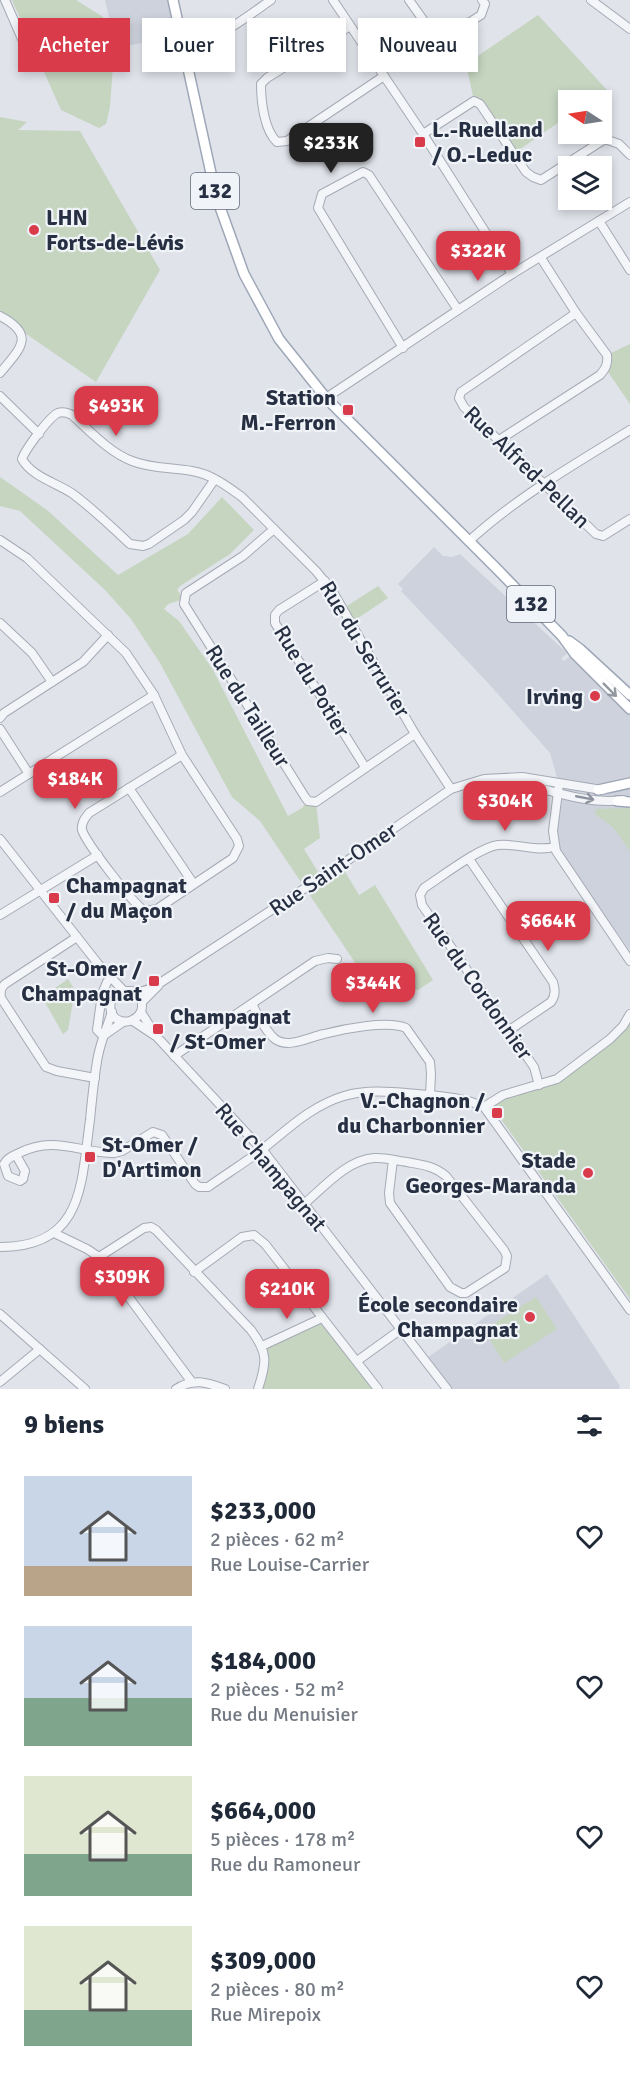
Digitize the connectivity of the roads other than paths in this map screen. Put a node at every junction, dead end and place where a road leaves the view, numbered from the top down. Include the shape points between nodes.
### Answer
1 (5, 0) edge
2 (173, 0) edge
3 (271, 0) edge
4 (333, 0) edge
5 (409, 0) edge
6 (482, 0) edge
7 (591, 0) edge
8 (177, 18) edge
9 (235, 25) edge
10 (350, 26) junction
11 (630, 29) edge
12 (18, 30) edge
13 (188, 72) edge
14 (384, 76) junction
15 (423, 134) junction
16 (630, 155) edge
17 (630, 202) edge
18 (599, 221) junction
19 (541, 258) junction
20 (630, 270) edge
21 (512, 274) junction
22 (458, 310) junction
23 (576, 313) junction
24 (0, 316) edge
25 (403, 348) junction
26 (0, 373) edge
27 (0, 396) edge
28 (326, 398) junction
29 (630, 430) edge
30 (39, 434) junction
31 (499, 440) junction
32 (215, 479) junction
33 (544, 483) junction
34 (630, 519) edge
35 (274, 529) junction
36 (0, 540) edge
37 (469, 541) junction
38 (325, 581) junction
39 (0, 623) edge
40 (108, 635) junction
41 (564, 638) junction
42 (52, 682) junction
43 (154, 695) junction
44 (630, 696) edge
45 (630, 709) edge
46 (0, 718) edge
47 (0, 729) edge
48 (415, 734) junction
49 (182, 755) junction
50 (365, 767) junction
51 (29, 774) junction
52 (630, 785) edge
53 (129, 788) junction
54 (559, 788) junction
55 (451, 789) junction
56 (598, 790) joint
57 (0, 792) edge
58 (630, 800) edge
59 (617, 801) joint
60 (0, 839) edge
61 (554, 847) junction
62 (98, 855) junction
63 (469, 859) junction
64 (193, 883) junction
65 (40, 891) junction
66 (0, 915) edge
67 (77, 937) junction
68 (337, 958) dead end
69 (630, 961) edge
70 (99, 965) junction
71 (107, 982) junction
72 (160, 983) junction
73 (123, 990) junction
74 (132, 991) junction
75 (112, 999) junction
76 (142, 1002) junction
77 (252, 1004) junction
78 (111, 1012) junction
79 (141, 1012) junction
80 (630, 1014) edge
81 (133, 1021) junction
82 (123, 1022) junction
83 (508, 1031) junction
84 (103, 1036) junction
85 (156, 1036) junction
86 (174, 1056) junction
87 (95, 1078) junction
88 (539, 1085) junction
89 (430, 1095) junction
90 (484, 1107) junction
91 (86, 1149) junction
92 (262, 1150) junction
93 (16, 1155) dead end
94 (393, 1160) junction
95 (304, 1204) junction
96 (54, 1233) junction
97 (0, 1247) edge
98 (99, 1257) junction
99 (194, 1272) junction
100 (630, 1310) edge
101 (0, 1314) edge
102 (322, 1318) junction
103 (400, 1330) junction
104 (262, 1346) junction
105 (40, 1349) junction
106 (357, 1361) junction
107 (191, 1381) junction
108 (0, 1383) edge
109 (85, 1389) edge
110 (176, 1389) edge
111 (225, 1389) edge
112 (258, 1389) edge
113 (378, 1389) edge
114 (447, 1389) edge

1 - 12 street
2 - 8 main road, 132
3 - 9 street
4 - 10 street
5 - 6 street via 436,38 446,38 481,15 485,4
7 - 11 street
10 - 14 street
10 - 14 street via 261,84 270,136 277,142 287,141
13 - 28 main road, 132 via 216,196 244,274 279,339
14 - 15 street
15 - 16 street via 474,101 480,104 526,171 541,180 605,139 619,144
15 - 21 street
17 - 18 street
18 - 19 street
18 - 20 street
19 - 21 street
19 - 23 street
21 - 22 street
22 - 25 street
22 - 25 street via 369,175 363,172 322,194 318,208
23 - 31 street via 607,355 606,369
23 - 31 street, Rue Alfred-Pellan via 461,392 459,398 464,407
24 - 26 street via 17,326 23,337 14,357
25 - 28 street
27 - 30 street
28 - 37 main road, 132
29 - 33 street
30 - 32 street, Rue du Serrurier via 55,415 65,412 131,461 200,472
30 - 32 street via 26,449 22,459 26,465 70,492 130,544 149,544 183,520
31 - 33 street, Rue Alfred-Pellan
32 - 35 street, Rue du Serrurier via 242,497
33 - 34 street, Rue Alfred-Pellan via 596,534 603,536
33 - 37 street
35 - 38 street, Rue du Serrurier
35 - 50 street, Rue du Tailleur via 243,556 186,593 184,604 308,801 316,802
36 - 40 street via 27,558
37 - 41 main road, 132
38 - 48 street, Rue du Serrurier
38 - 50 street, Rue du Potier via 279,610 275,623
39 - 42 street via 32,653
40 - 42 street via 83,662
40 - 43 street via 126,653
41 - 44 main road, 132
41 -> 45 main road, 132
42 - 46 street
43 - 49 street
43 - 51 street
47 - 51 street
48 - 50 street, Rue du Tailleur
48 - 55 street, Rue du Serrurier
49 - 53 street
49 - 64 street via 239,846 233,858
51 - 57 street
52 - 56 main road
53 - 62 street via 89,813 83,822 83,831
53 - 64 street
54 - 55 street, Rue Saint-Omer via 513,779 484,779
54 - 56 street, Rue Saint-Omer
54 -> 59 street, Rue Saint-Omer via 601,801
54 - 61 street
55 - 72 street, Rue Saint-Omer
58 - 59 main road
60 - 65 street
61 - 63 street, Rue du Cordonnier via 497,845
61 - 69 street
62 - 64 street via 145,911 157,909
62 - 65 street
63 - 83 street via 555,988 551,1002
63 - 83 street, Rue du Cordonnier via 424,888 420,901
65 - 66 street
65 - 67 street
67 - 70 street
67 - 87 street via 5,984 0,993 46,1067
68 - 77 street via 315,961
70 - 71 street
70 - 73 street
71 - 75 street
71 - 84 street via 97,1030
72 - 74 street, Rue Saint-Omer via 145,991
72 - 76 street, Rue Saint-Omer
73 - 74 street
73 - 75 street
74 - 76 street
75 - 78 street
76 - 79 street
77 - 86 street
77 - 89 street via 271,1035 286,1043 340,1031 390,1025 406,1028 430,1062
78 - 82 street
78 - 84 street
79 - 81 street
79 - 85 street, Rue Champagnat
80 - 88 street via 610,1039 557,1079
81 - 82 street
81 - 85 street, Rue Champagnat
82 - 84 street
83 - 88 street, Rue du Cordonnier via 534,1067
84 - 87 street
85 - 86 street, Rue Champagnat
86 - 92 street, Rue Champagnat
87 - 91 street
88 - 90 street via 503,1095
89 - 90 street
89 - 92 street via 372,1092 344,1096 309,1113
90 - 100 street
91 - 92 street via 114,1153 157,1132 195,1184 203,1188
91 - 93 street via 43,1144
91 - 96 street via 77,1199 68,1218
92 - 95 street, Rue Champagnat
94 - 94 street via 390,1203 450,1287 466,1293 505,1268 504,1250 446,1176 434,1167
94 - 95 street via 376,1158 354,1164
95 - 103 street, Rue Champagnat
96 - 97 street via 36,1243
96 - 98 street
98 - 99 street via 136,1232 151,1227
98 - 107 street
99 - 102 street via 242,1237 254,1235
99 - 104 street
101 - 105 street
102 - 104 street
102 - 106 street
103 - 106 street
103 - 114 street, Rue Champagnat
104 - 112 street via 264,1365
105 - 108 street
105 - 109 street
106 - 113 street
107 - 110 street
107 - 111 street

